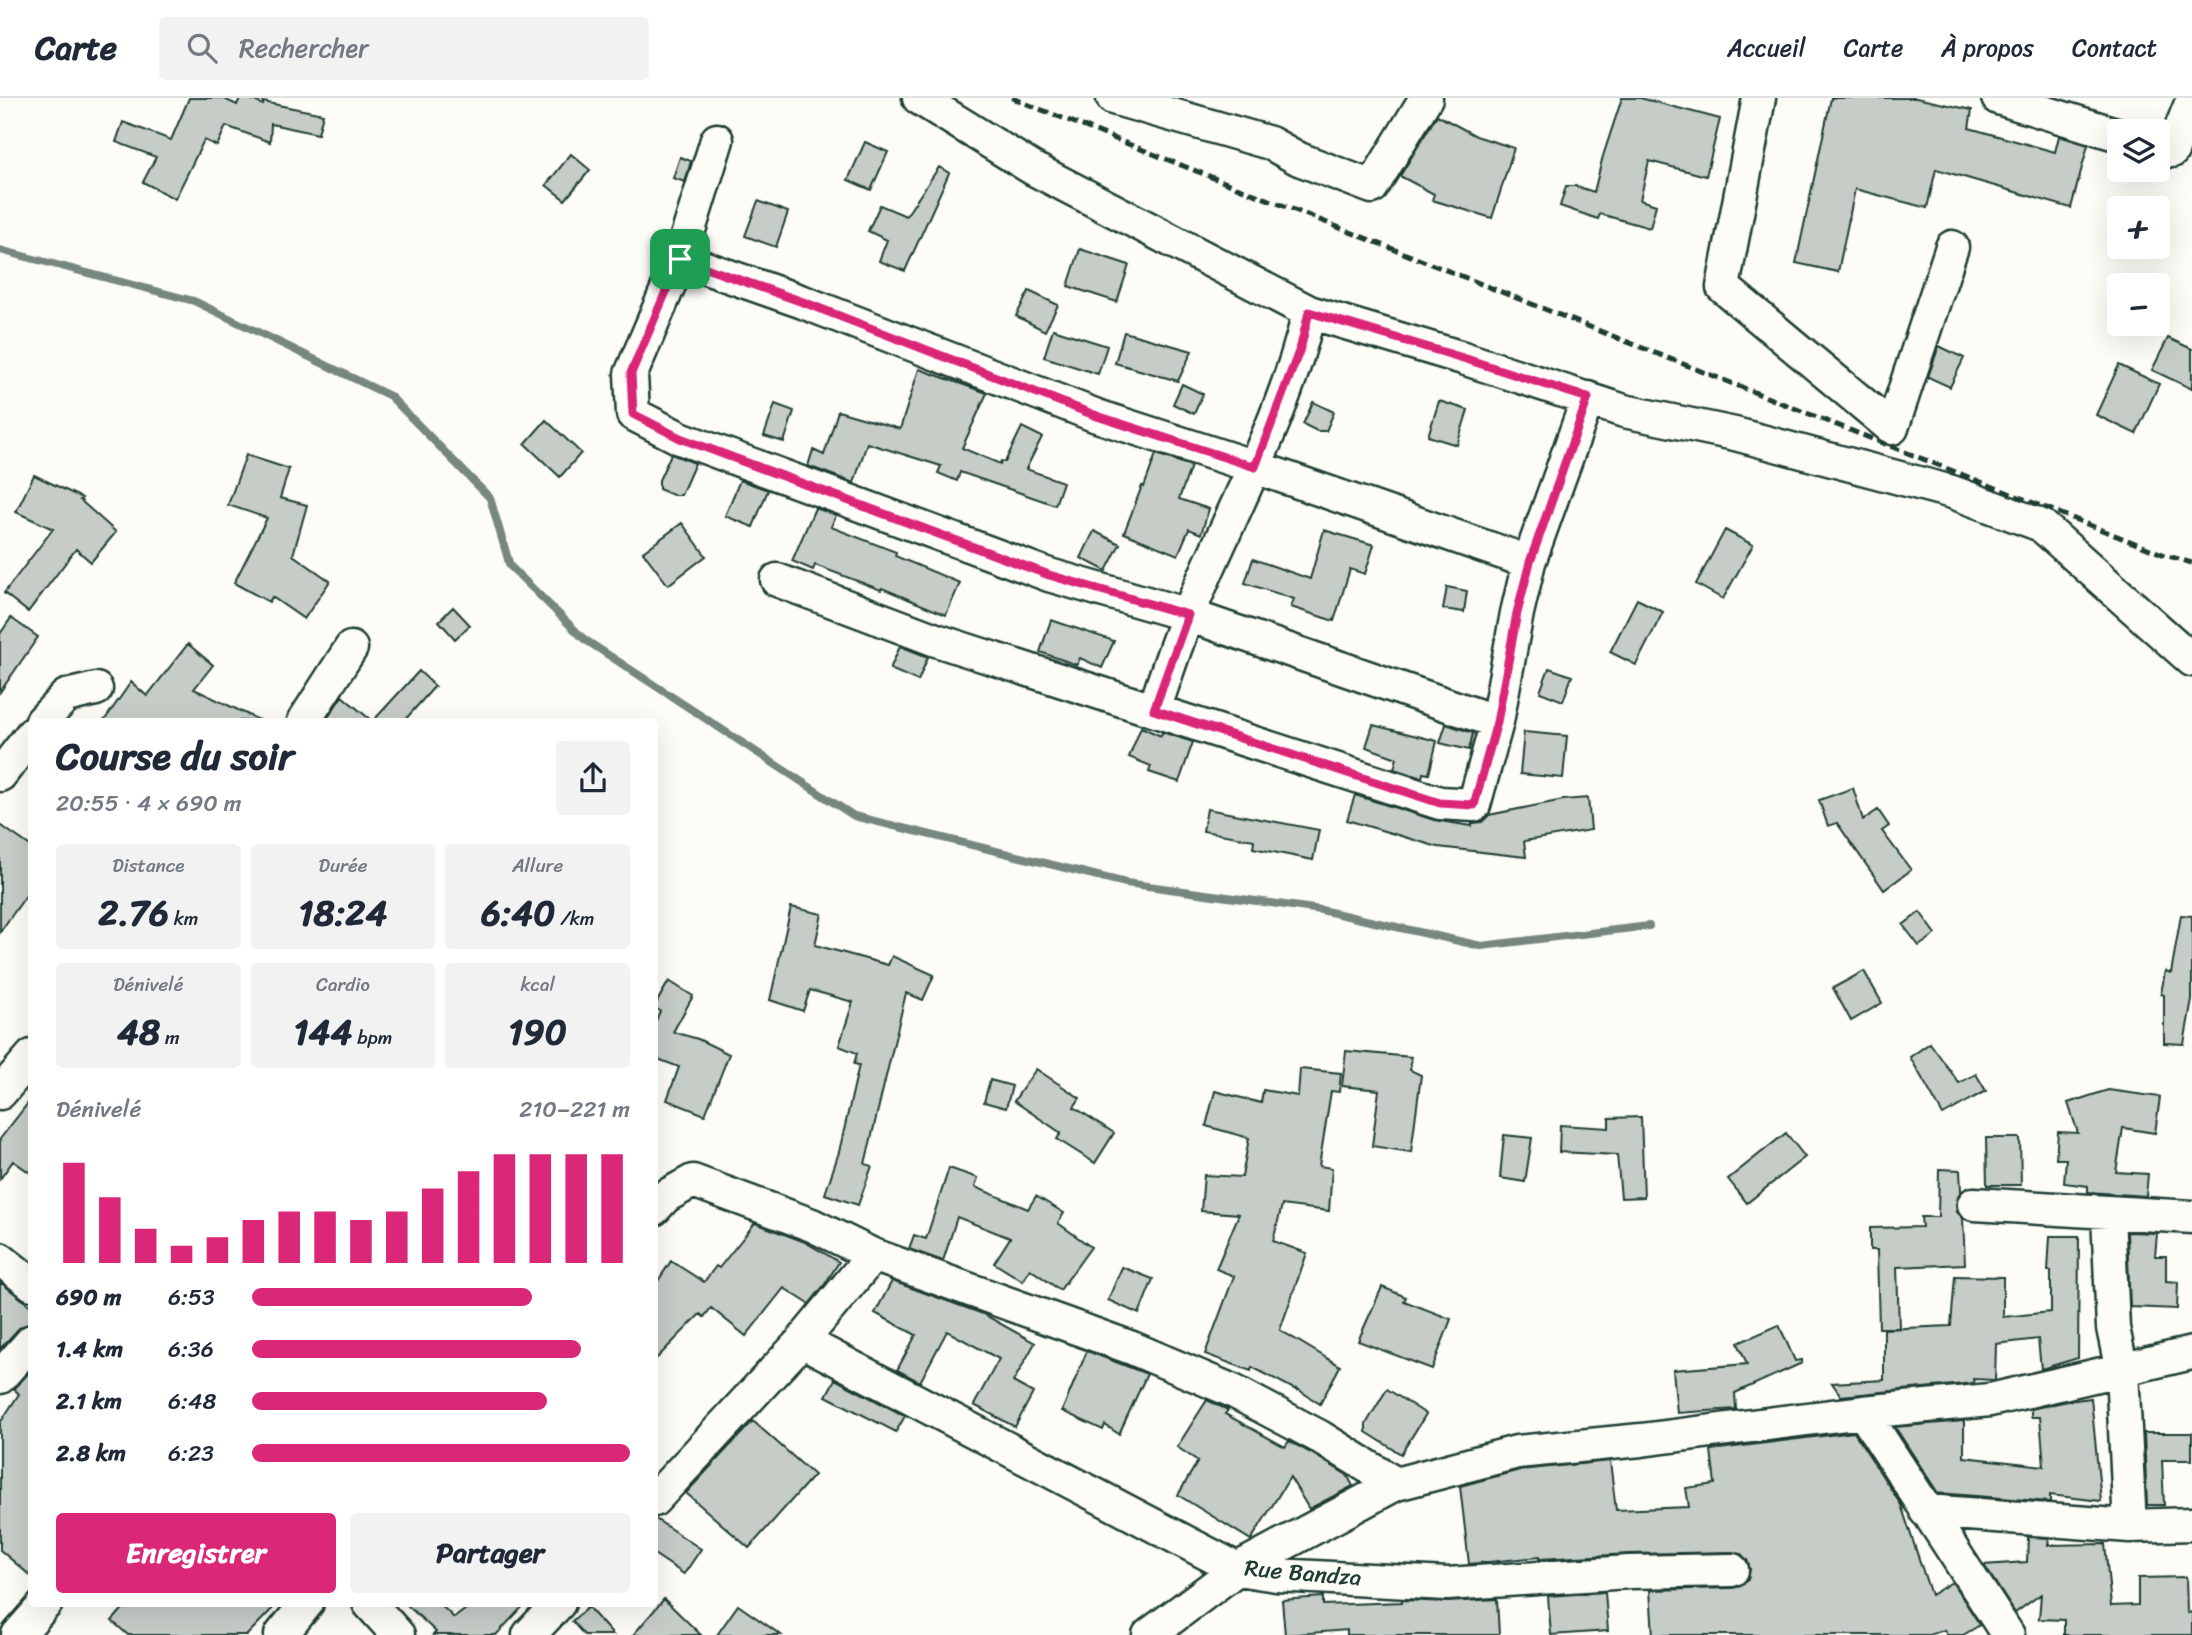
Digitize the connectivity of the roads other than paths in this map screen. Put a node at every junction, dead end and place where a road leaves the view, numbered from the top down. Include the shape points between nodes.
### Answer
1 (919, 98) edge
2 (1113, 98) edge
3 (1426, 98) edge
4 (1759, 98) edge
5 (1998, 98) edge
6 (2192, 101) edge
7 (2107, 131) edge
8 (717, 140) dead end
9 (2174, 151) edge
10 (1952, 247) dead end
11 (680, 259) junction
12 (1309, 312) junction
13 (1588, 398) junction
14 (1255, 467) junction
15 (1530, 562) junction
16 (778, 580) dead end
17 (1188, 615) junction
18 (351, 648) dead end
19 (2192, 660) edge
20 (96, 689) dead end
21 (1154, 710) junction
22 (45, 718) edge
23 (306, 718) edge
24 (1497, 722) junction
25 (28, 739) edge
26 (0, 775) edge
27 (28, 1061) edge
28 (0, 1093) edge
29 (1974, 1204) dead end
30 (658, 1205) edge
31 (2108, 1214) junction
32 (2192, 1217) edge
33 (873, 1255) junction
34 (0, 1259) edge
35 (28, 1281) edge
36 (802, 1341) junction
37 (28, 1346) edge
38 (2192, 1353) edge
39 (2122, 1371) junction
40 (0, 1377) edge
41 (1863, 1412) junction
42 (1396, 1485) junction
43 (658, 1496) edge
44 (1926, 1511) junction
45 (2192, 1524) edge
46 (2130, 1526) junction
47 (1237, 1569) junction
48 (1732, 1570) dead end
49 (42, 1607) edge
50 (304, 1607) edge
51 (373, 1607) edge
52 (555, 1607) edge
53 (18, 1635) edge
54 (281, 1635) edge
55 (398, 1635) edge
56 (529, 1635) edge
57 (1149, 1635) edge
58 (2008, 1635) edge

1 - 12 street via 1032,168
2 - 3 street via 1270,144 1372,187
4 - 10 street via 1723,287 1892,428
5 - 7 street
6 - 9 street
8 - 11 street
11 - 14 street via 1097,416
11 - 17 street via 631,373 633,414 680,438 1049,575
12 - 13 street
12 - 14 street via 1301,346
13 - 15 street
13 - 19 street via 1623,411 1735,433 1952,492 2041,525
14 - 15 street
14 - 17 street
15 - 24 street
16 - 21 street via 936,640
17 - 21 street
17 - 24 street
18 - 23 street
20 - 22 street via 66,696
21 - 24 street via 1440,803 1474,805
25 - 26 street
27 - 28 street
29 - 31 street
30 - 33 street via 693,1181 812,1225
31 - 32 street
31 - 39 street via 2113,1328
33 - 36 street
33 - 42 street via 1132,1348 1233,1391 1320,1437
34 - 35 street
36 - 43 street
36 - 47 street, Rue Bandza
37 - 40 street
38 - 39 street
39 - 41 street via 1990,1401
39 - 46 street
41 - 42 street via 1517,1452
41 - 44 street
42 - 47 street
44 - 46 street
44 - 58 street
45 - 46 street
47 - 48 street, Rue Bandza via 1447,1584
47 - 57 street
49 - 53 street
50 - 54 street
51 - 55 street
52 - 56 street

